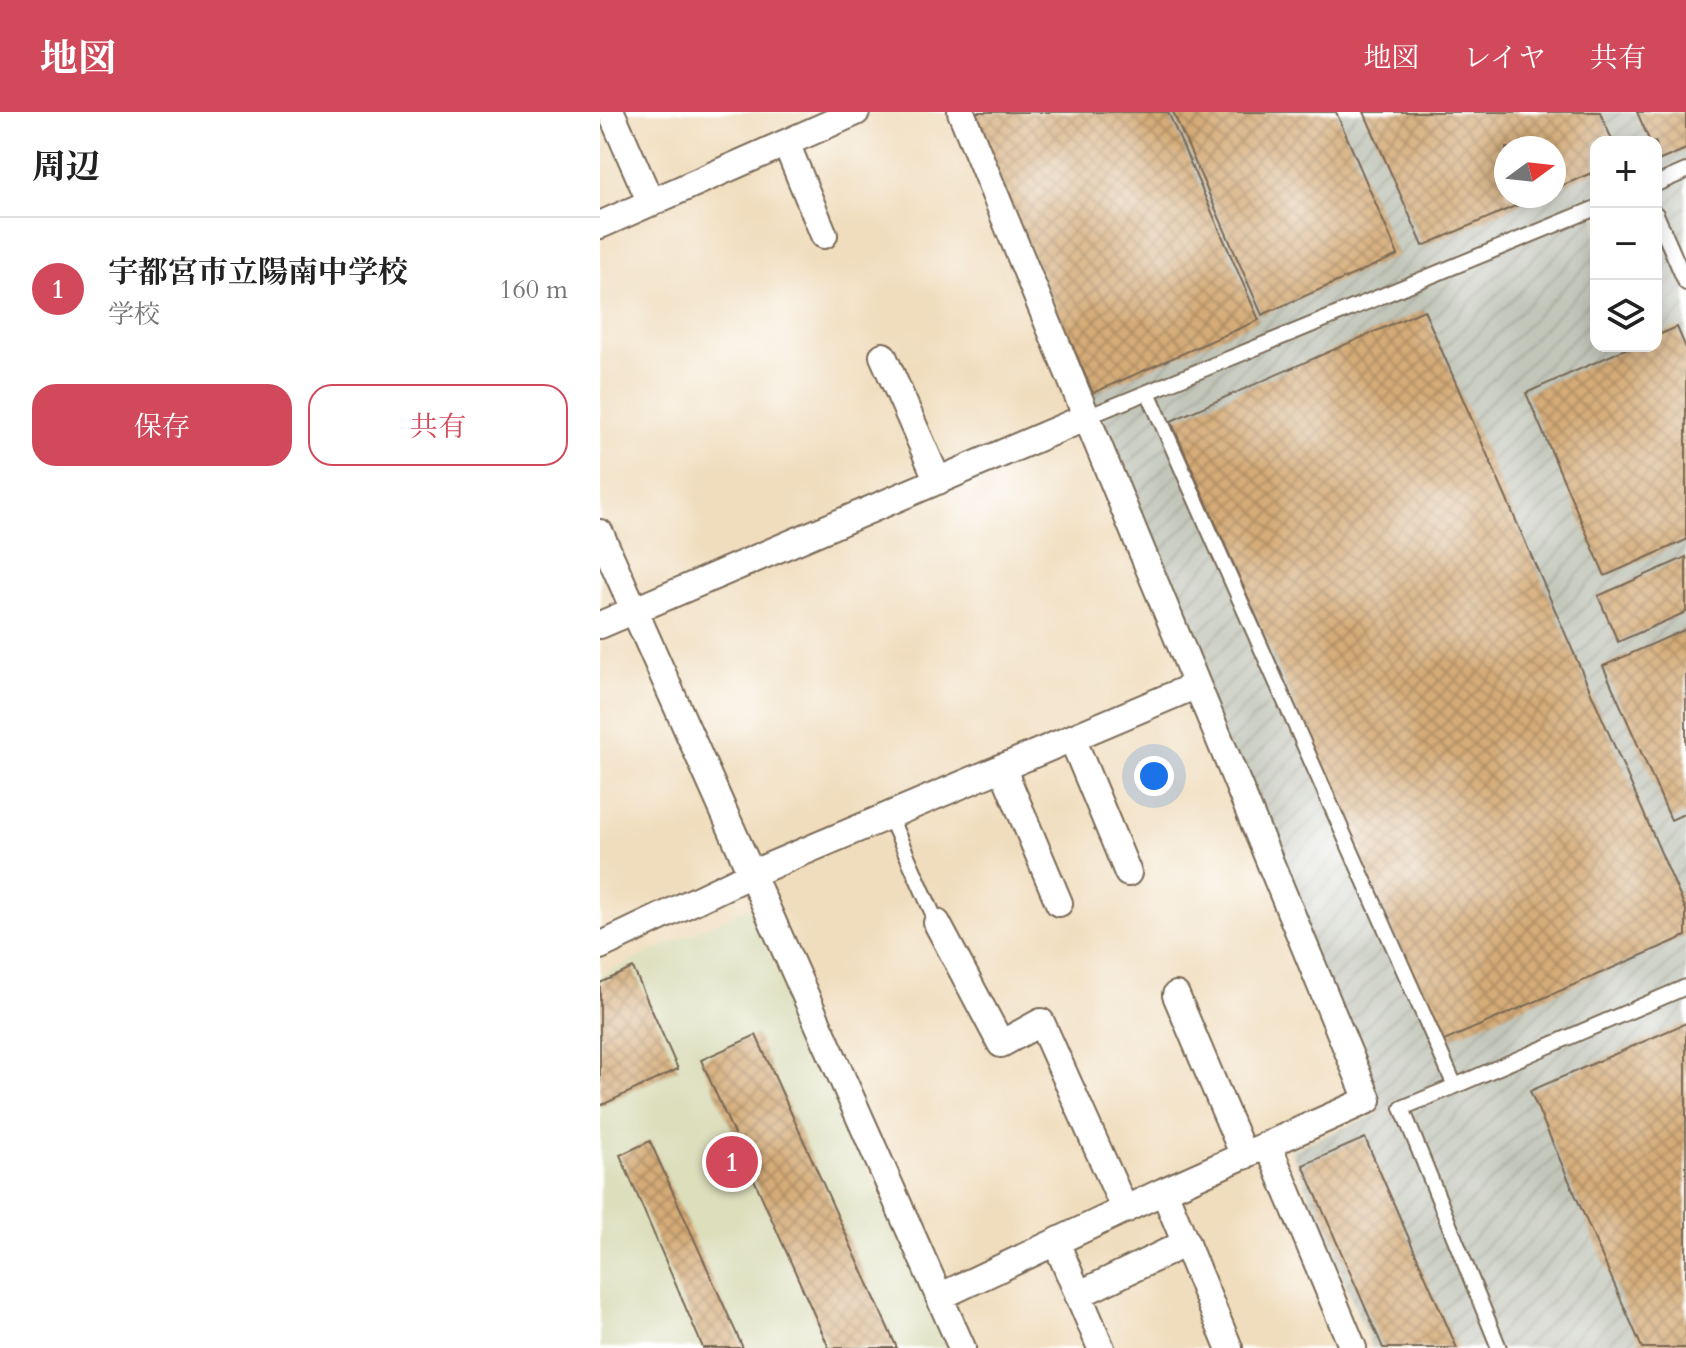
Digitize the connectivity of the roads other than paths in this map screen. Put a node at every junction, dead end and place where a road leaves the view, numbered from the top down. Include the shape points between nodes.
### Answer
1 (611, 112) edge
2 (854, 112) edge
3 (961, 112) edge
4 (786, 143) junction
5 (1686, 171) edge
6 (1662, 181) edge
7 (651, 203) junction
8 (1590, 210) edge
9 (600, 225) edge
10 (1662, 228) edge
11 (824, 235) dead end
12 (1686, 283) edge
13 (883, 356) dead end
14 (1148, 392) junction
15 (1087, 417) junction
16 (938, 481) junction
17 (600, 533) edge
18 (634, 610) junction
19 (600, 625) edge
20 (1197, 685) junction
21 (1072, 738) junction
22 (1002, 767) junction
23 (889, 815) junction
24 (1128, 873) dead end
25 (751, 874) junction
26 (1059, 903) dead end
27 (937, 923) joint
28 (600, 946) edge
29 (1686, 987) edge
30 (1176, 995) dead end
31 (1455, 1086) junction
32 (1268, 1145) junction
33 (1244, 1156) junction
34 (1164, 1191) junction
35 (1125, 1210) junction
36 (1056, 1242) junction
37 (1186, 1243) junction
38 (1078, 1295) junction
39 (939, 1297) junction
40 (962, 1348) edge
41 (1101, 1348) edge
42 (1229, 1348) edge
43 (1353, 1348) edge
44 (1499, 1348) edge

1 - 7 street
2 - 4 street
3 - 15 street
4 - 7 street
4 - 11 street
5 - 6 lane
7 - 9 street
8 - 14 lane
10 - 12 lane
13 - 16 street
14 - 15 lane
14 - 31 lane
15 - 16 street
15 - 20 street
16 - 18 street
17 - 18 street
18 - 19 street
18 - 25 street
20 - 21 street
20 - 32 street via 1368,1100
21 - 22 street
21 - 24 street
22 - 23 street
22 - 26 street
23 - 25 street
23 - 27 lane
25 - 28 street
25 - 39 street
27 - 35 street via 1001,1044 1041,1022
29 - 31 lane
30 - 33 street
31 - 44 lane via 1402,1108
32 - 33 street
32 - 43 street
33 - 34 street
34 - 35 street
34 - 37 street
35 - 36 street
36 - 38 street
36 - 39 street
37 - 38 street
37 - 42 street
38 - 41 street
39 - 40 street

